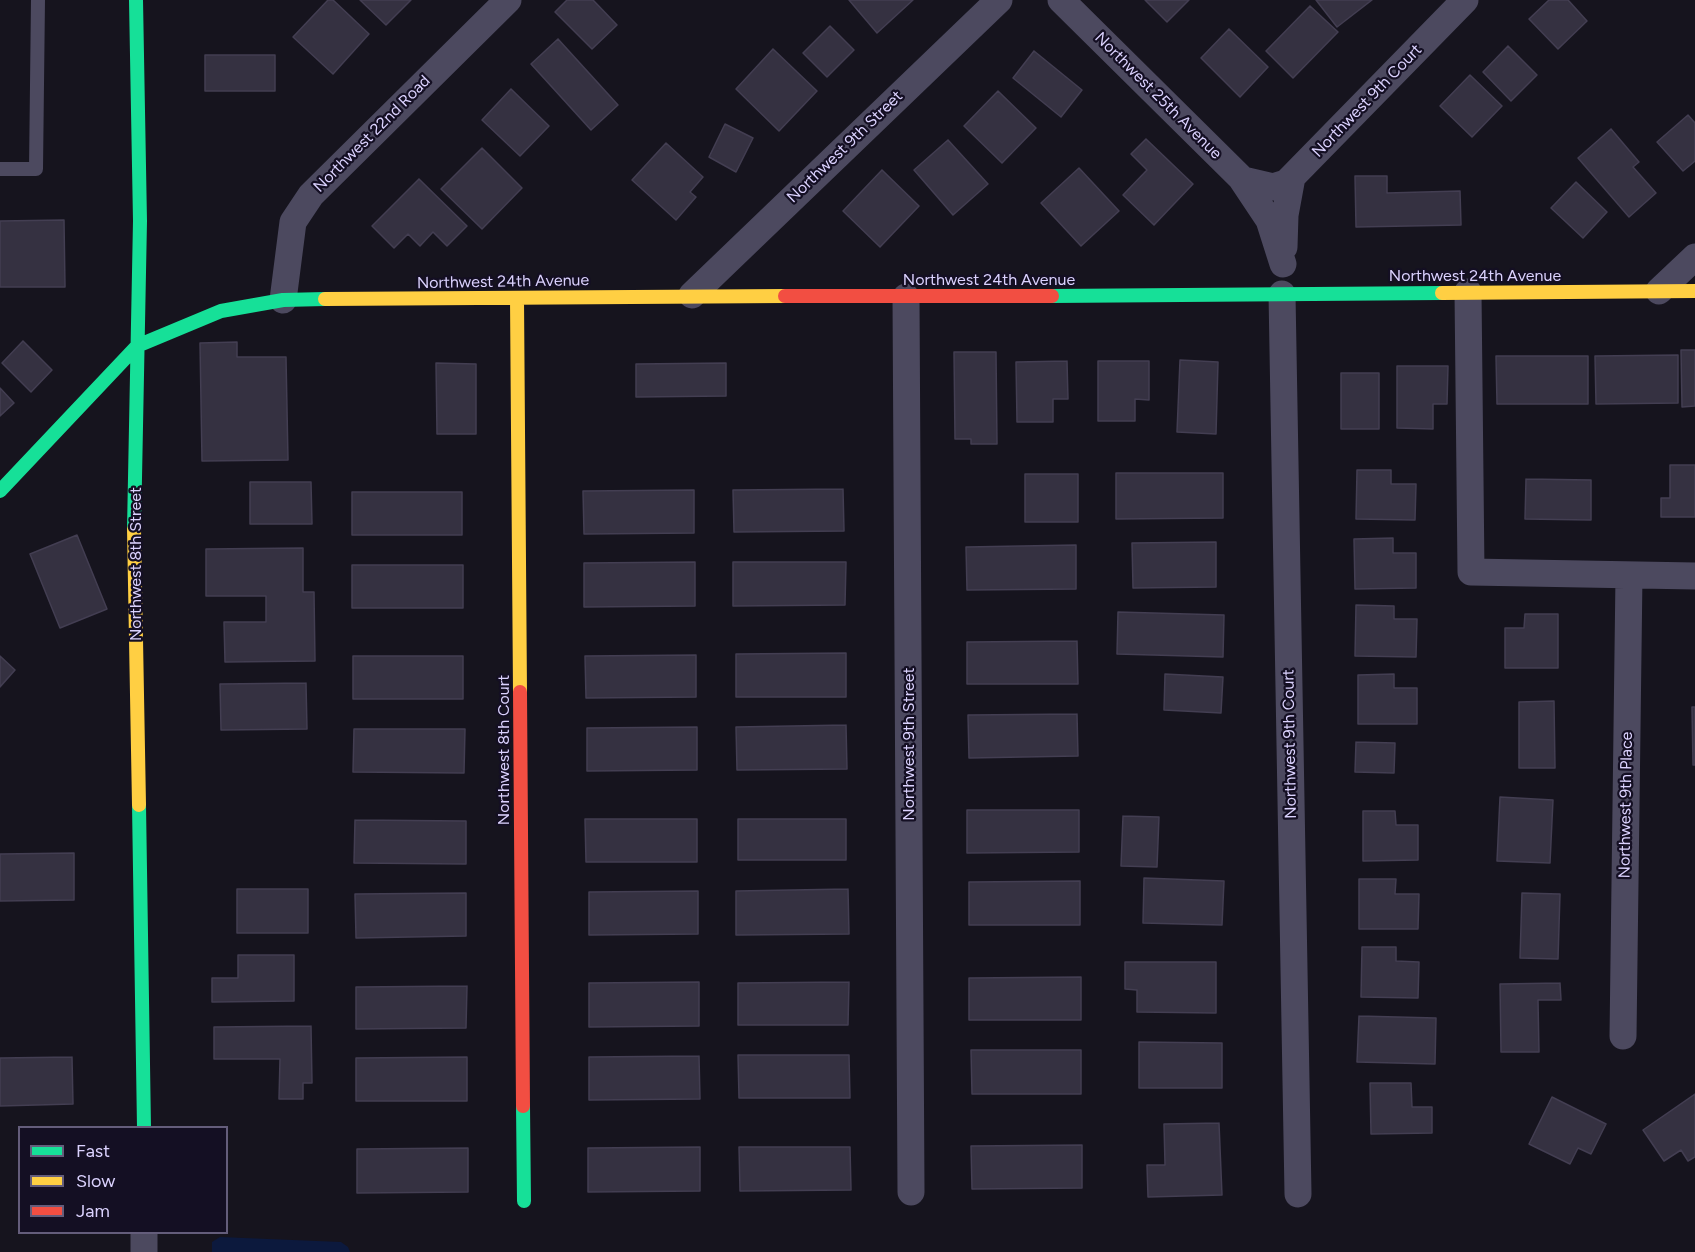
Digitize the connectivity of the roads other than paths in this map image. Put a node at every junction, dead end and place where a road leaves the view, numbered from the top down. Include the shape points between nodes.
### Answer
1 (38, 0) edge
2 (136, 0) edge
3 (508, 0) edge
4 (999, 0) edge
5 (1060, 0) edge
6 (1465, 0) edge
7 (0, 169) edge
8 (1292, 177) junction
9 (1251, 182) junction
10 (1695, 256) edge
11 (1283, 264) junction
12 (1659, 291) junction
13 (1695, 291) edge
14 (1468, 292) junction
15 (1282, 294) junction
16 (692, 295) junction
17 (906, 297) junction
18 (517, 298) junction
19 (283, 300) junction
20 (137, 346) junction
21 (0, 491) edge
22 (1629, 575) junction
23 (1695, 576) edge
24 (1623, 1036) dead end
25 (144, 1126) edge
26 (911, 1192) dead end
27 (1298, 1194) dead end
28 (524, 1201) dead end
29 (144, 1234) edge
30 (144, 1252) edge

1 - 7 lane via 36,169
2 - 20 street, Northwest 8th Street via 140,221
3 - 19 street, Northwest 22nd Road via 311,195 293,222
4 - 16 street, Northwest 9th Street
5 - 9 street, Northwest 25th Avenue
6 - 8 street, Northwest 9th Court
8 - 9 street, Northwest 9th Court via 1273,187
8 - 11 street via 1285,215
9 - 11 street
10 - 12 street
11 - 15 lane
12 - 13 street, Northwest 24th Avenue
12 - 14 street, Northwest 24th Avenue
14 - 15 street, Northwest 24th Avenue
14 - 22 street via 1471,572
15 - 17 street, Northwest 24th Avenue
15 - 27 street, Northwest 9th Court
16 - 17 street, Northwest 24th Avenue
16 - 18 street, Northwest 24th Avenue
17 - 26 street, Northwest 9th Street
18 - 19 street, Northwest 24th Avenue
18 - 28 street, Northwest 8th Court
19 - 20 street via 221,311
20 - 21 street
20 - 25 street, Northwest 8th Street via 134,516
22 - 23 street
22 - 24 street, Northwest 9th Place
29 - 30 street

